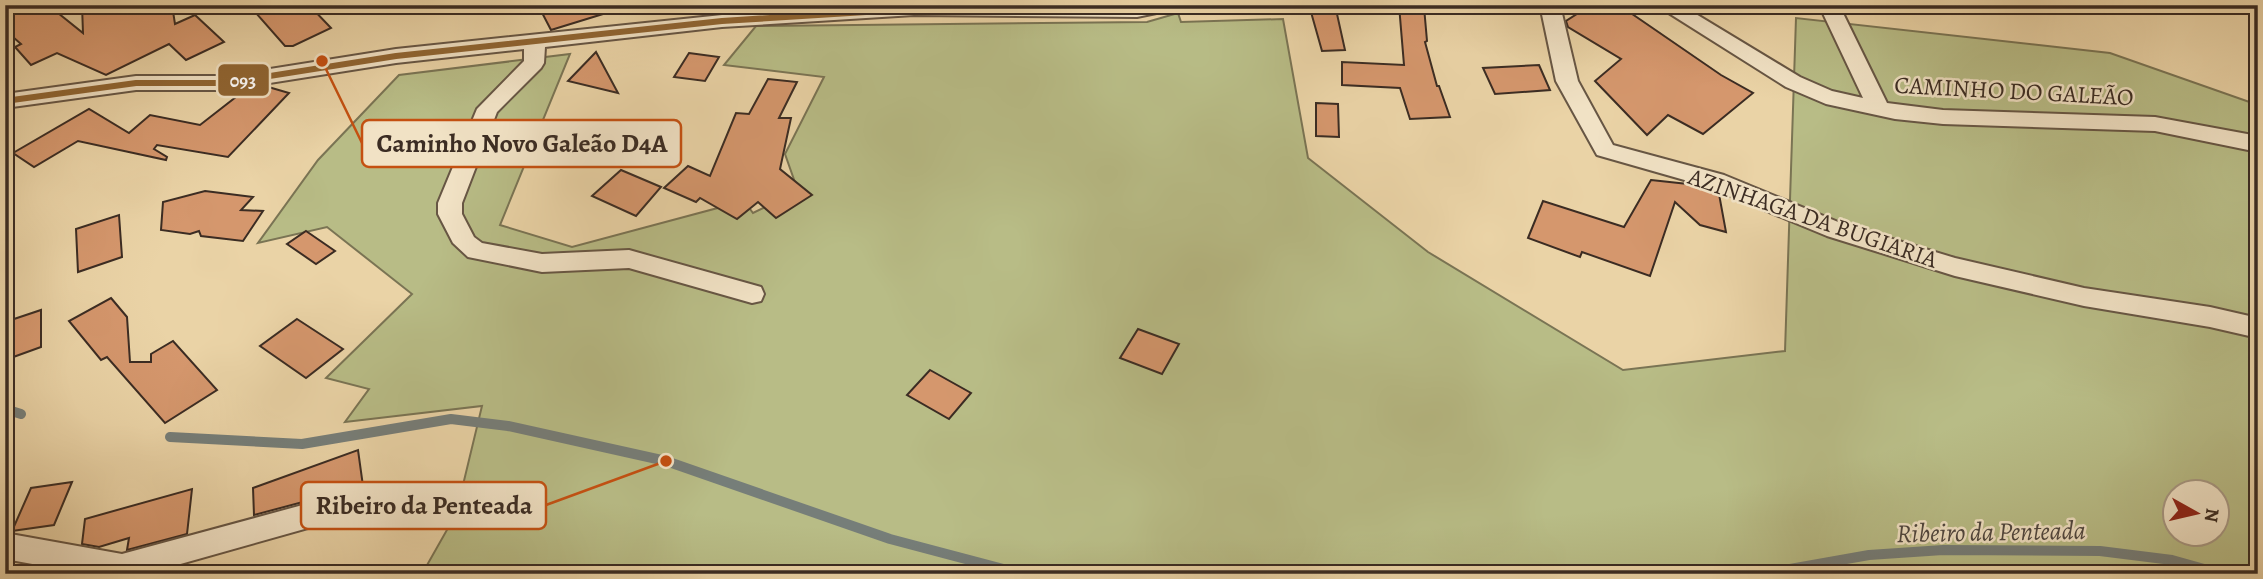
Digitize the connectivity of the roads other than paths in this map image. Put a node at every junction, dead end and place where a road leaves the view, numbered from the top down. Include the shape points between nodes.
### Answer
1 (1169, 5) edge
2 (1550, 5) edge
3 (1666, 5) edge
4 (1829, 5) edge
5 (535, 41) junction
6 (5, 101) edge
7 (1879, 109) junction
8 (2258, 144) edge
9 (751, 294) dead end
10 (2258, 328) edge
11 (369, 499) dead end
12 (5, 545) edge

1 - 5 street via 1137,11 914,9 808,15
2 - 10 street, AZINHAGA DA BUGIARIA via 1567,81 1605,150 1716,181 1835,230 1955,267 2084,297
3 - 7 street, CAMINHO DO GALEÃO via 1794,82 1826,97
4 - 7 street
5 - 6 street via 225,83 136,83
5 - 9 street via 534,63 481,122 450,203 450,214 465,243 484,253 542,263 629,259
7 - 8 street, CAMINHO DO GALEÃO via 1943,117 2155,124
11 - 12 street via 122,567

